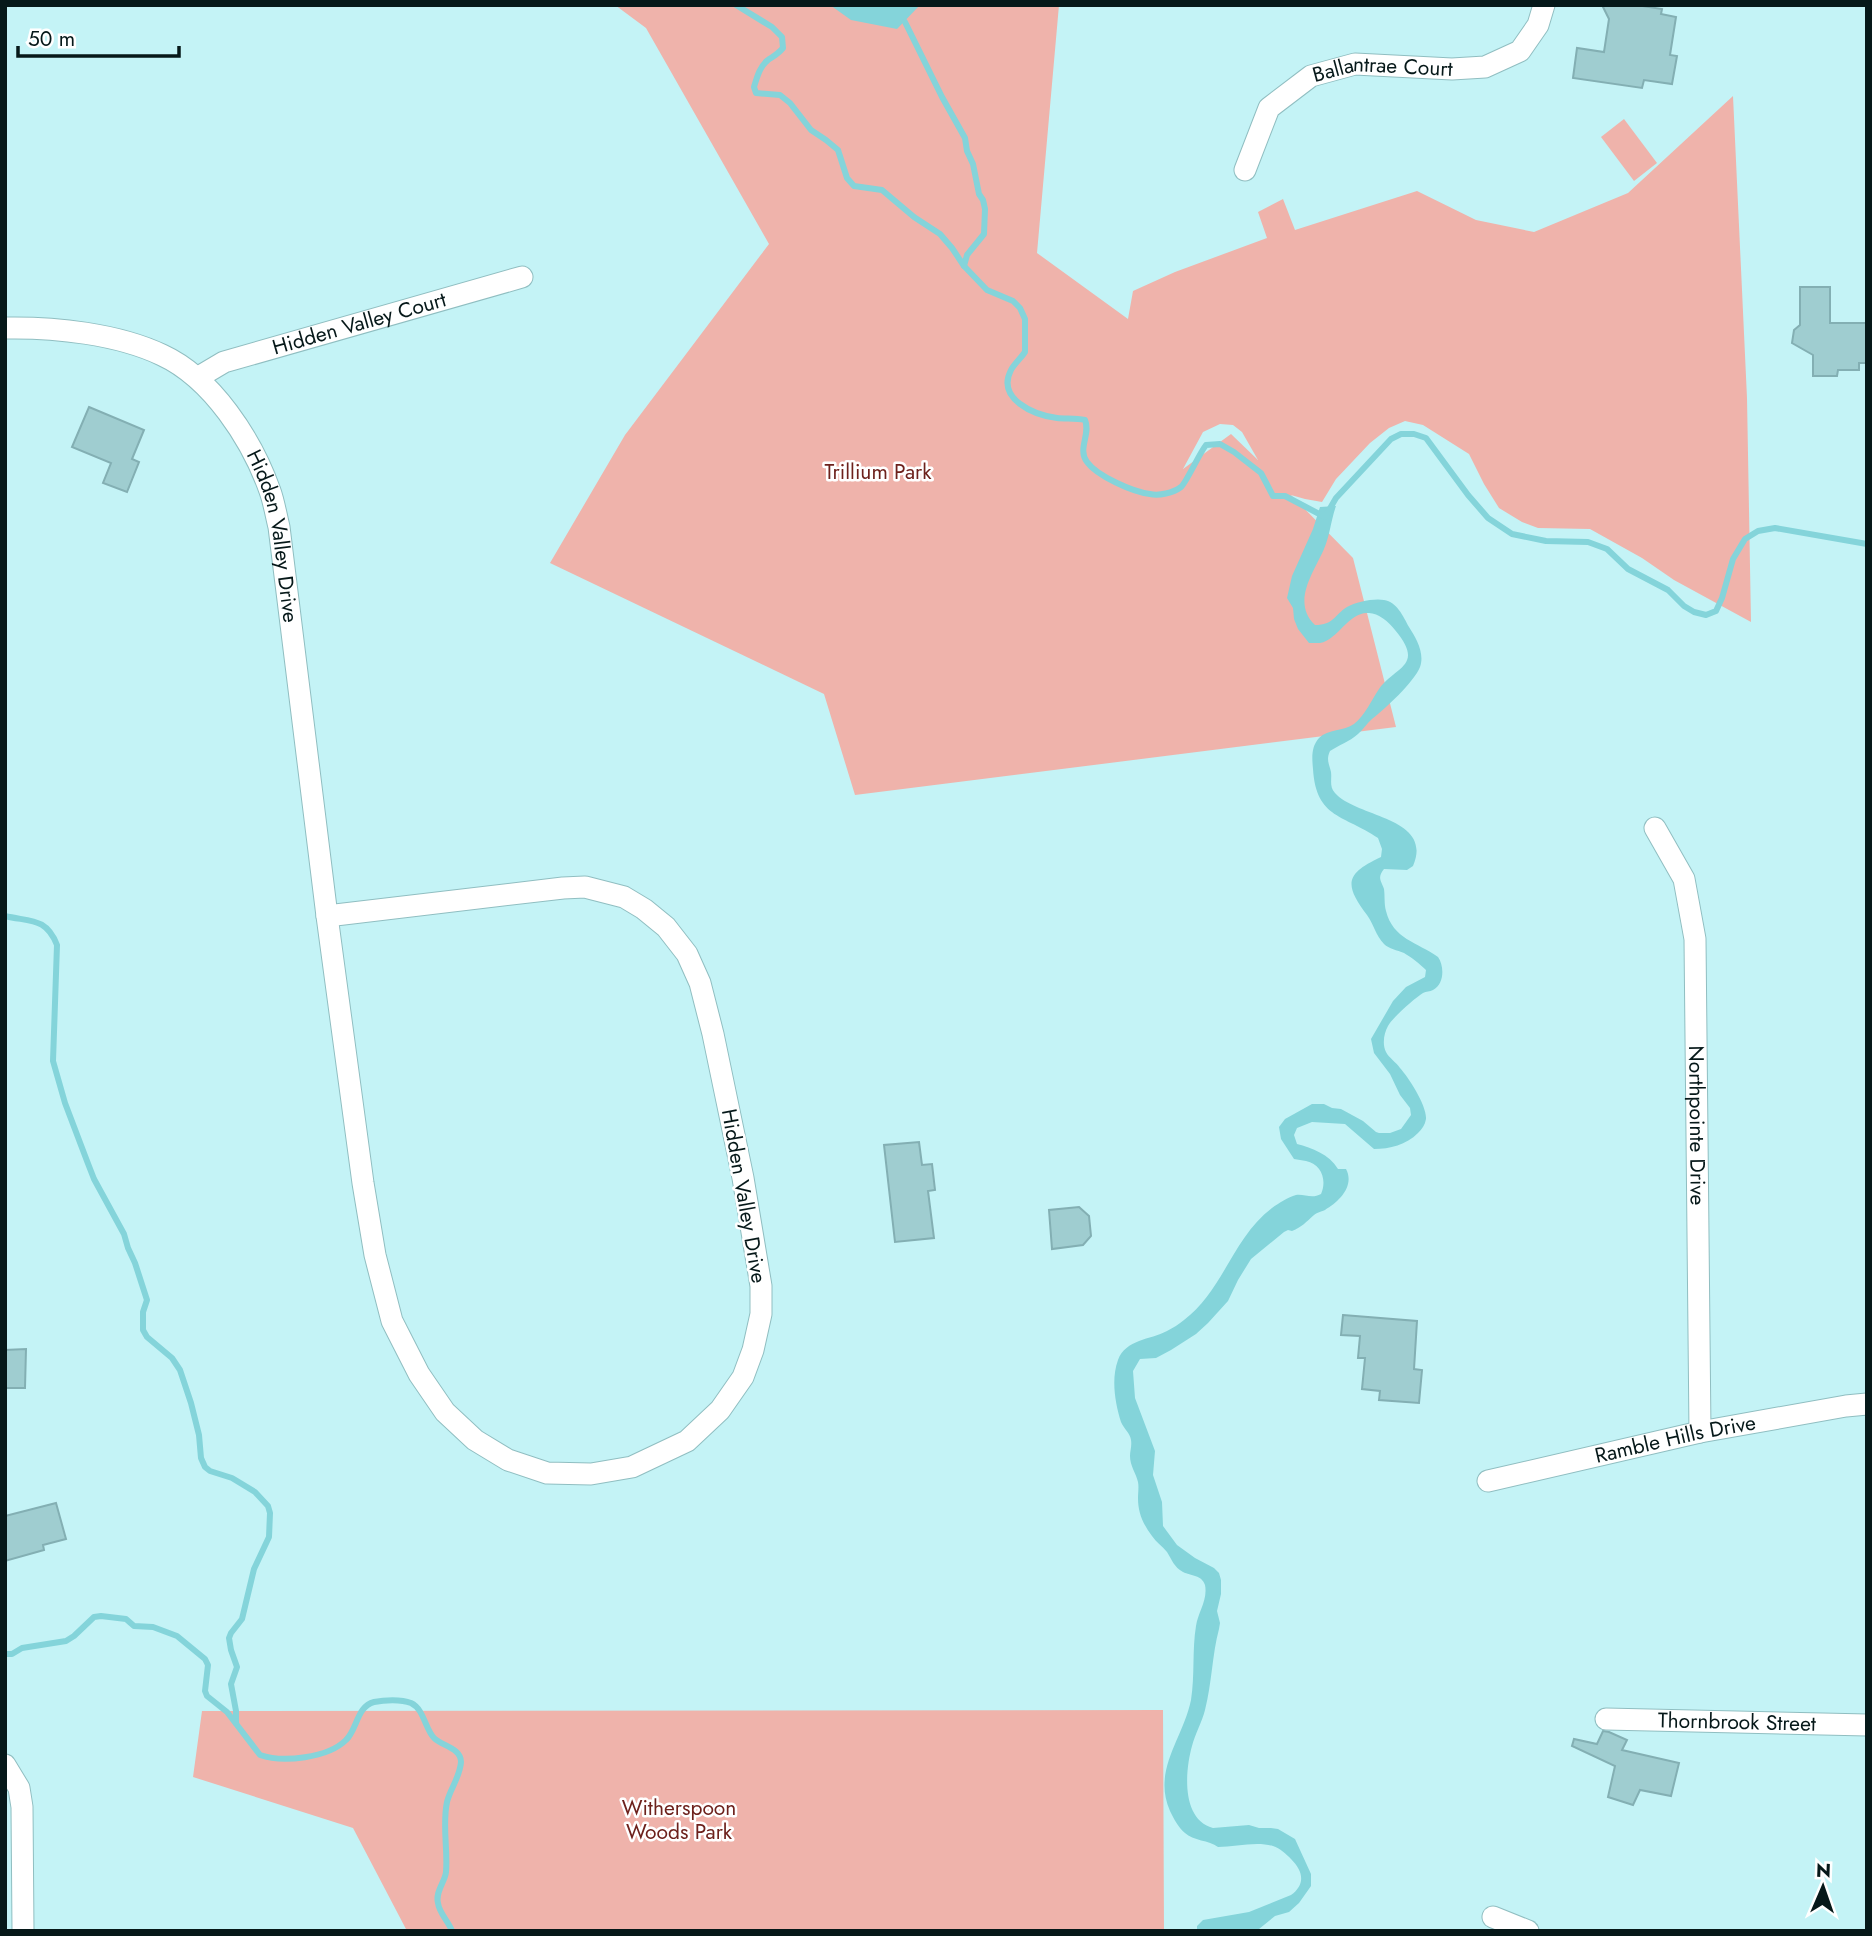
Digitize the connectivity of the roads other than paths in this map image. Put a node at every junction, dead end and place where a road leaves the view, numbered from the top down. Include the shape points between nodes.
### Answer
1 (1544, 5) edge
2 (1245, 170) dead end
3 (522, 277) dead end
4 (5, 328) edge
5 (197, 378) junction
6 (1655, 828) dead end
7 (327, 916) junction
8 (1867, 1404) edge
9 (1700, 1432) junction
10 (1488, 1481) dead end
11 (1606, 1719) dead end
12 (1867, 1725) edge
13 (5, 1765) edge
14 (1493, 1917) dead end
15 (23, 1931) edge
16 (1528, 1931) edge

1 - 2 street, Ballantrae Court via 1538,25 1520,51 1485,67 1355,64 1311,76 1269,108
3 - 5 street, Hidden Valley Court via 224,362
4 - 5 street, Hidden Valley Drive via 129,341 165,356
5 - 7 street, Hidden Valley Drive via 225,408 253,452 279,527
6 - 9 street, Northpointe Drive via 1684,879 1695,939
7 - 7 street, Hidden Valley Drive via 585,887 624,897 644,909 687,954 713,1034 761,1286 761,1314 743,1377 720,1410 687,1441 632,1467 591,1474 547,1473 508,1460 475,1440 445,1412 419,1374 393,1321 375,1255
8 - 9 street, Ramble Hills Drive
9 - 10 street, Ramble Hills Drive
11 - 12 street, Thornbrook Street
13 - 15 street via 19,1788 22,1807
14 - 16 street

